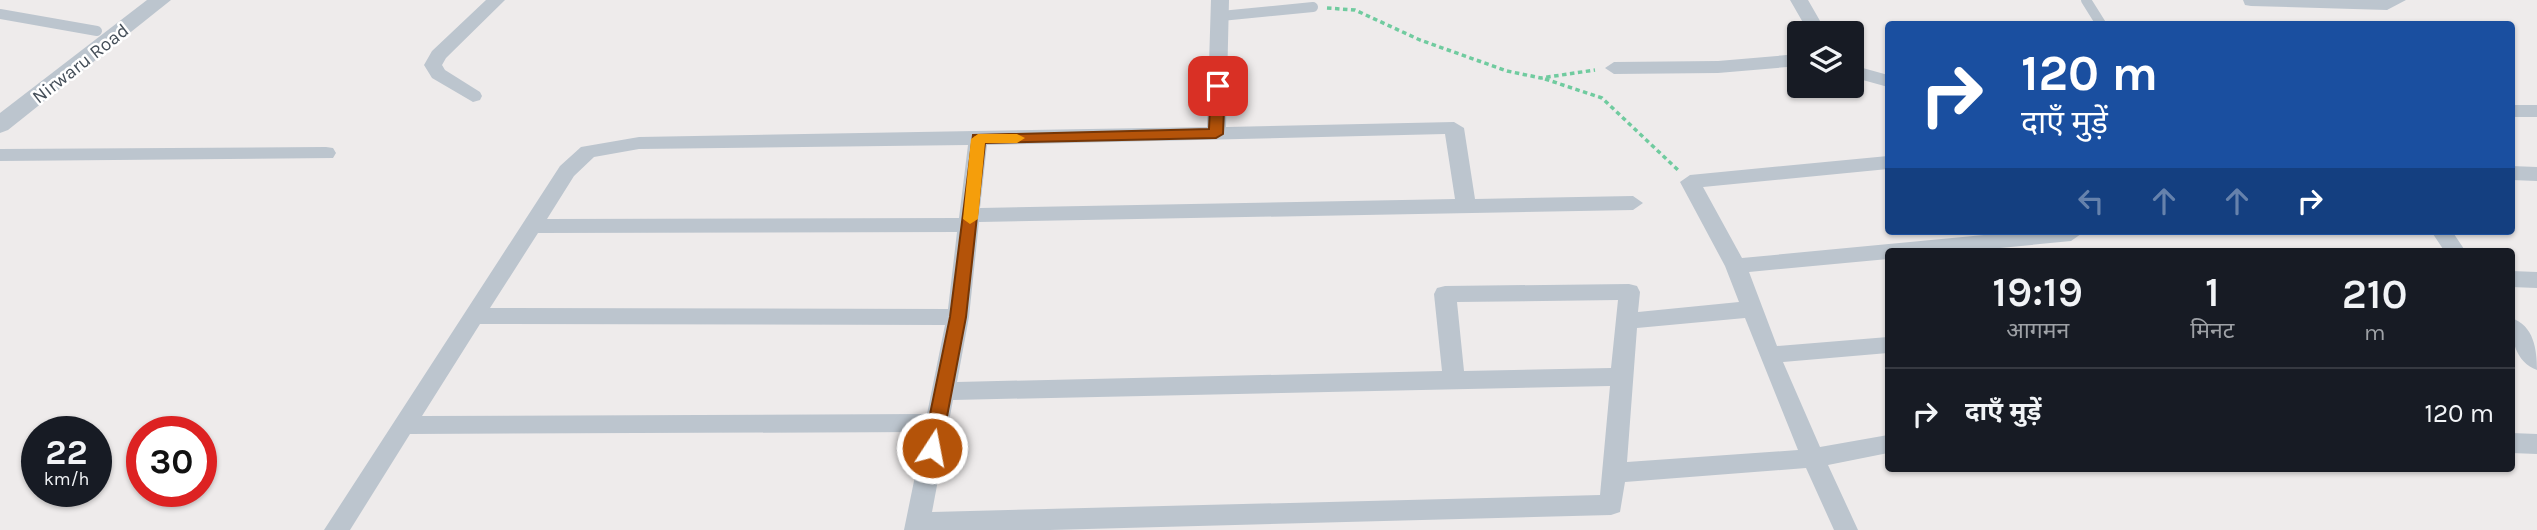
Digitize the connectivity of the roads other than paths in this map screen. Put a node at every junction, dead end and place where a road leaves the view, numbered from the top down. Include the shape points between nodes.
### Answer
1 (137, 0) edge
2 (160, 0) edge
3 (496, 0) edge
4 (1799, 0) edge
5 (2086, 0) edge
6 (2397, 0) edge
7 (2251, 1) edge
8 (1313, 7) road end
9 (1220, 8) edge
10 (0, 15) edge
11 (1811, 21) edge
12 (2099, 21) edge
13 (96, 31) junction
14 (1787, 61) edge
15 (1614, 68) road end
16 (1864, 74) edge
17 (1885, 80) edge
18 (473, 96) dead end
19 (0, 106) edge
20 (2515, 111) edge
21 (2537, 111) edge
22 (0, 125) edge
23 (1216, 134) junction
24 (978, 139) junction
25 (326, 153) dead end
26 (0, 155) edge
27 (1885, 162) edge
28 (2515, 173) edge
29 (2537, 174) edge
30 (1633, 203) dead end
31 (1466, 205) junction
32 (970, 220) junction
33 (532, 226) junction
34 (2074, 239) edge
35 (1965, 248) edge
36 (1885, 255) edge
37 (1736, 267) junction
38 (2515, 279) edge
39 (2537, 279) edge
40 (1752, 309) junction
41 (474, 316) junction
42 (958, 317) junction
43 (1627, 321) junction
44 (2515, 331) edge
45 (1885, 345) edge
46 (1770, 355) junction
47 (2537, 360) edge
48 (1622, 377) junction
49 (1454, 380) junction
50 (944, 391) junction
51 (937, 423) junction
52 (406, 425) junction
53 (2515, 443) edge
54 (2537, 444) edge
55 (1885, 445) edge
56 (1814, 458) junction
57 (1614, 473) junction
58 (916, 526) edge
59 (336, 530) edge
60 (1846, 530) edge

1 - 13 street, Nirwaru Road
2 - 22 street, Nirwaru Road
3 - 18 street via 433,65 438,74
4 - 11 street
5 - 12 lane
6 - 7 street via 2387,5
8 - 9 lane
9 - 23 street
10 - 13 lane
13 - 19 street, Nirwaru Road
14 - 15 street
16 - 17 street
20 - 21 street
23 - 24 street
23 - 31 street via 1454,128
24 - 32 street
24 - 33 street via 613,145 588,152 567,171
25 - 26 street
27 - 37 street via 1690,181
28 - 29 street
30 - 31 street
31 - 32 street
32 - 33 street
32 - 42 street
33 - 41 street
34 - 35 street
36 - 37 street
37 - 40 street
38 - 39 street
40 - 43 street
40 - 46 street
41 - 42 street
41 - 52 street
42 - 50 street
43 - 48 street
43 - 49 street via 1629,292 1445,294
44 - 47 street
45 - 46 street
46 - 56 street
48 - 49 street
48 - 57 street
49 - 50 street
50 - 51 street
51 - 52 street
51 - 58 street
52 - 59 street
53 - 54 street
55 - 56 street
56 - 57 street
56 - 60 street
57 - 58 street via 1611,505

